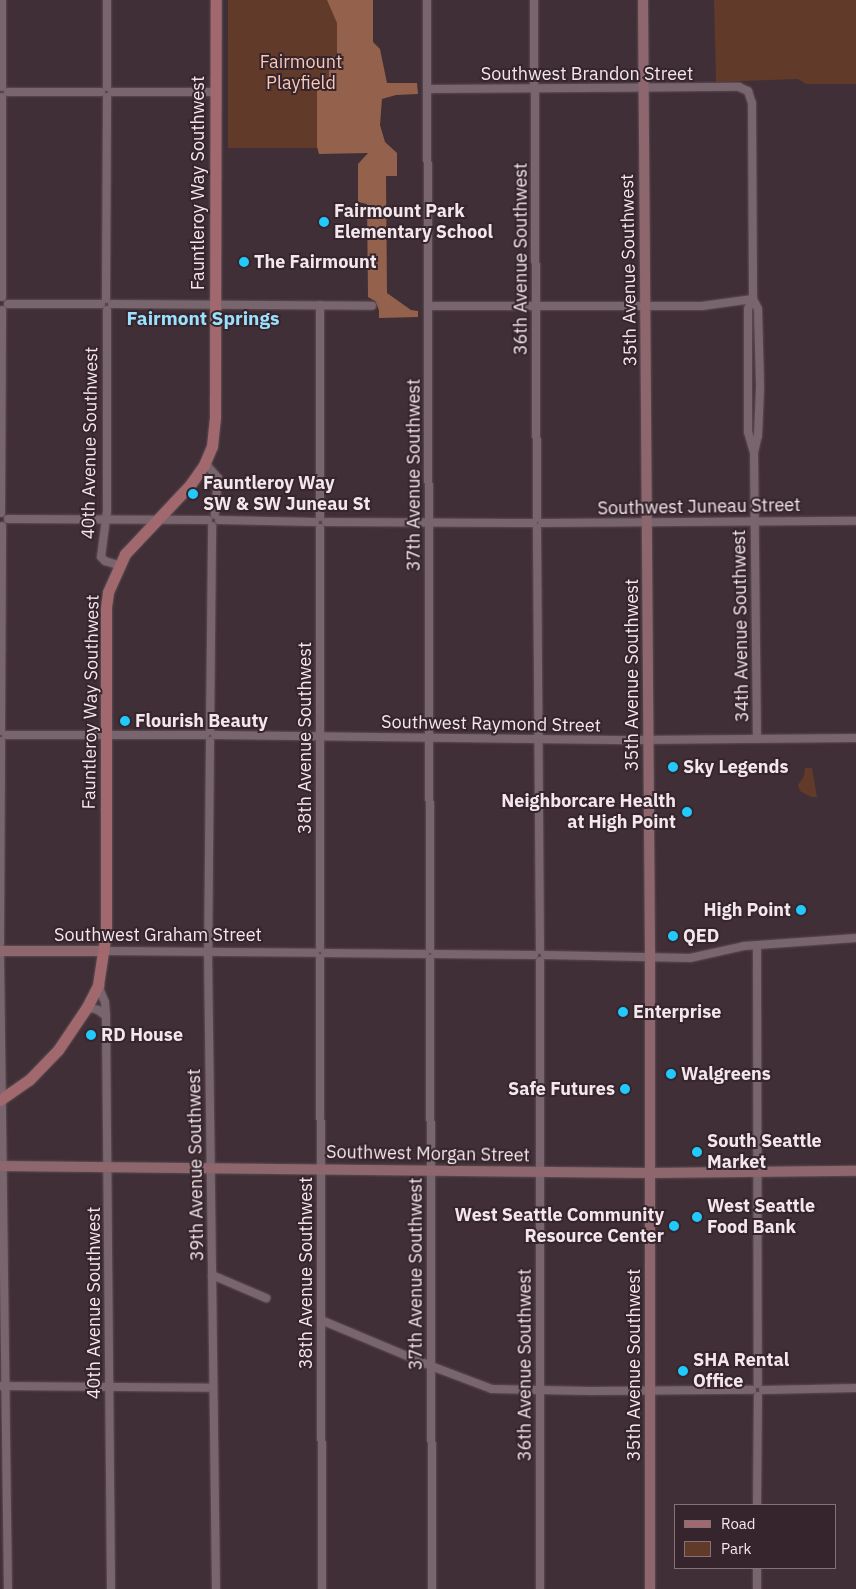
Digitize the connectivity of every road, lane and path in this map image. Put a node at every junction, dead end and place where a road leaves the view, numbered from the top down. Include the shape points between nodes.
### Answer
1 (2, 0) edge
2 (107, 0) edge
3 (216, 0) edge
4 (427, 0) edge
5 (534, 0) edge
6 (643, 0) edge
7 (428, 89) junction
8 (535, 89) junction
9 (643, 89) junction
10 (746, 89) joint
11 (2, 92) edge
12 (107, 92) junction
13 (216, 92) junction
14 (1, 298) edge
15 (753, 300) junction
16 (8, 304) junction
17 (106, 304) junction
18 (216, 305) junction
19 (320, 305) junction
20 (372, 306) dead end
21 (428, 306) junction
22 (536, 306) junction
23 (646, 307) junction
24 (1, 310) edge
25 (754, 452) junction
26 (205, 462) junction
27 (1, 513) edge
28 (8, 519) junction
29 (105, 520) junction
30 (157, 520) junction
31 (213, 520) junction
32 (754, 521) junction
33 (856, 521) edge
34 (320, 522) junction
35 (429, 522) junction
36 (537, 523) junction
37 (648, 523) junction
38 (1, 526) edge
39 (118, 565) junction
40 (106, 735) junction
41 (1, 736) edge
42 (210, 736) junction
43 (320, 737) junction
44 (430, 738) junction
45 (856, 738) edge
46 (538, 739) junction
47 (756, 739) junction
48 (648, 740) junction
49 (856, 938) edge
50 (0, 944) edge
51 (757, 945) junction
52 (0, 951) edge
53 (105, 951) junction
54 (208, 951) junction
55 (320, 953) junction
56 (430, 954) junction
57 (0, 955) edge
58 (540, 955) junction
59 (650, 958) junction
60 (98, 985) junction
61 (87, 1008) junction
62 (106, 1016) junction
63 (1, 1100) edge
64 (1, 1166) edge
65 (108, 1167) junction
66 (210, 1168) junction
67 (320, 1168) junction
68 (430, 1171) junction
69 (540, 1172) junction
70 (758, 1172) junction
71 (856, 1172) edge
72 (650, 1173) junction
73 (212, 1276) junction
74 (266, 1298) dead end
75 (321, 1320) junction
76 (431, 1366) junction
77 (2, 1386) edge
78 (109, 1387) junction
79 (213, 1388) junction
80 (856, 1388) edge
81 (758, 1390) junction
82 (540, 1391) junction
83 (650, 1391) junction
84 (757, 1504) edge
85 (4, 1541) edge
86 (757, 1569) edge
87 (8, 1589) edge
88 (111, 1589) edge
89 (216, 1589) edge
90 (322, 1589) edge
91 (432, 1589) edge
92 (540, 1589) edge
93 (650, 1589) edge
94 (757, 1589) edge

1 - 11 street
2 - 12 street, 40th Avenue Southwest
3 - 13 main road, Fauntleroy Way Southwest
4 - 7 street, 37th Avenue Southwest
5 - 8 street, 36th Avenue Southwest
6 - 9 main road, 35th Avenue Southwest
7 - 8 street, Southwest Brandon Street
7 - 21 street, 37th Avenue Southwest
8 - 9 street, Southwest Brandon Street
8 - 22 street, 36th Avenue Southwest
9 - 10 street, Southwest Brandon Street
9 - 23 main road, 35th Avenue Southwest
10 - 15 street, 34th Avenue Southwest via 752,103
11 - 12 street
11 - 14 street
12 - 13 street
12 - 17 street, 40th Avenue Southwest
13 - 18 main road, Fauntleroy Way Southwest
14 - 16 street
15 - 23 street via 702,306
15 - 25 street, 34th Avenue Southwest via 758,309 760,388
15 - 25 street, 34th Avenue Southwest via 748,309 748,432
16 - 17 street
16 - 24 street
17 - 18 street
17 - 29 street, 40th Avenue Southwest
18 - 19 street
18 - 26 main road, Fauntleroy Way Southwest via 215,416 212,446
19 - 20 street
19 - 34 street, 38th Avenue Southwest
21 - 22 street
21 - 35 street, 37th Avenue Southwest
22 - 23 street
22 - 36 street, 36th Avenue Southwest
23 - 37 main road, 35th Avenue Southwest
24 - 27 street
25 - 32 street, 34th Avenue Southwest
26 - 30 main road, Fauntleroy Way Southwest via 190,485
26 - 31 street, 39th Avenue Southwest via 218,478
27 - 28 street
28 - 29 street, Southwest Juneau Street
28 - 38 street
29 - 30 street, Southwest Juneau Street
29 - 39 street, 40th Avenue Southwest via 101,556 105,561
30 - 31 street, Southwest Juneau Street
30 - 39 main road, Fauntleroy Way Southwest
31 - 34 street, Southwest Juneau Street
31 - 42 street, 39th Avenue Southwest
32 - 33 street, Southwest Juneau Street
32 - 37 street, Southwest Juneau Street
32 - 47 street, 34th Avenue Southwest
34 - 35 street, Southwest Juneau Street
34 - 43 street, 38th Avenue Southwest
35 - 36 street, Southwest Juneau Street
35 - 44 street, 37th Avenue Southwest
36 - 37 street, Southwest Juneau Street
36 - 46 street, 36th Avenue Southwest
37 - 48 main road, 35th Avenue Southwest
38 - 41 street
39 - 40 main road, Fauntleroy Way Southwest via 106,607
40 - 41 street, Southwest Raymond Street
40 - 42 street, Southwest Raymond Street
40 - 53 main road, Fauntleroy Way Southwest
41 - 50 street
42 - 43 street, Southwest Raymond Street
42 - 54 street, 39th Avenue Southwest
43 - 44 street, Southwest Raymond Street
43 - 55 street, 38th Avenue Southwest
44 - 46 street, Southwest Raymond Street
44 - 56 street, 37th Avenue Southwest
45 - 47 street, Southwest Raymond Street
46 - 48 street, Southwest Raymond Street
46 - 58 street, 36th Avenue Southwest
47 - 48 street, Southwest Raymond Street
48 - 59 main road, 35th Avenue Southwest
49 - 51 street, Southwest Graham Street
51 - 59 street, Southwest Graham Street via 690,958
51 - 70 street
52 - 53 main road, Southwest Graham Street
53 - 54 street, Southwest Graham Street
53 - 60 main road, Fauntleroy Way Southwest
54 - 55 street, Southwest Graham Street
54 - 66 street, 39th Avenue Southwest
55 - 56 street, Southwest Graham Street
55 - 67 street, 38th Avenue Southwest
56 - 58 street, Southwest Graham Street
56 - 68 street, 37th Avenue Southwest
57 - 63 street
58 - 59 street, Southwest Graham Street
58 - 69 street, 36th Avenue Southwest
59 - 72 main road, 35th Avenue Southwest
60 - 61 main road, Fauntleroy Way Southwest
60 - 62 street, 40th Avenue Southwest via 105,1002
61 - 62 street
61 - 63 main road, Fauntleroy Way Southwest via 44,1067
62 - 65 street, 40th Avenue Southwest
63 - 64 street
64 - 65 main road, Southwest Morgan Street
64 - 77 street
65 - 66 main road, Southwest Morgan Street
65 - 78 street, 40th Avenue Southwest
66 - 67 main road, Southwest Morgan Street
66 - 73 street, 39th Avenue Southwest
67 - 68 main road, Southwest Morgan Street
67 - 75 street, 38th Avenue Southwest
68 - 69 main road, Southwest Morgan Street
68 - 76 street, 37th Avenue Southwest
69 - 72 main road, Southwest Morgan Street
69 - 82 street, 36th Avenue Southwest
70 - 71 main road, Southwest Morgan Street
70 - 72 main road, Southwest Morgan Street
70 - 81 street
72 - 83 main road, 35th Avenue Southwest
73 - 74 street
73 - 79 street, 39th Avenue Southwest
75 - 76 street
75 - 90 street, 38th Avenue Southwest
76 - 82 street via 487,1388
76 - 91 street, 37th Avenue Southwest
77 - 78 street
77 - 85 street
78 - 79 street
78 - 88 street, 40th Avenue Southwest
79 - 89 street, 39th Avenue Southwest
80 - 81 street
81 - 83 street
81 - 84 street
82 - 83 street
82 - 92 street, 36th Avenue Southwest
83 - 93 main road, 35th Avenue Southwest
85 - 87 street
86 - 94 street

